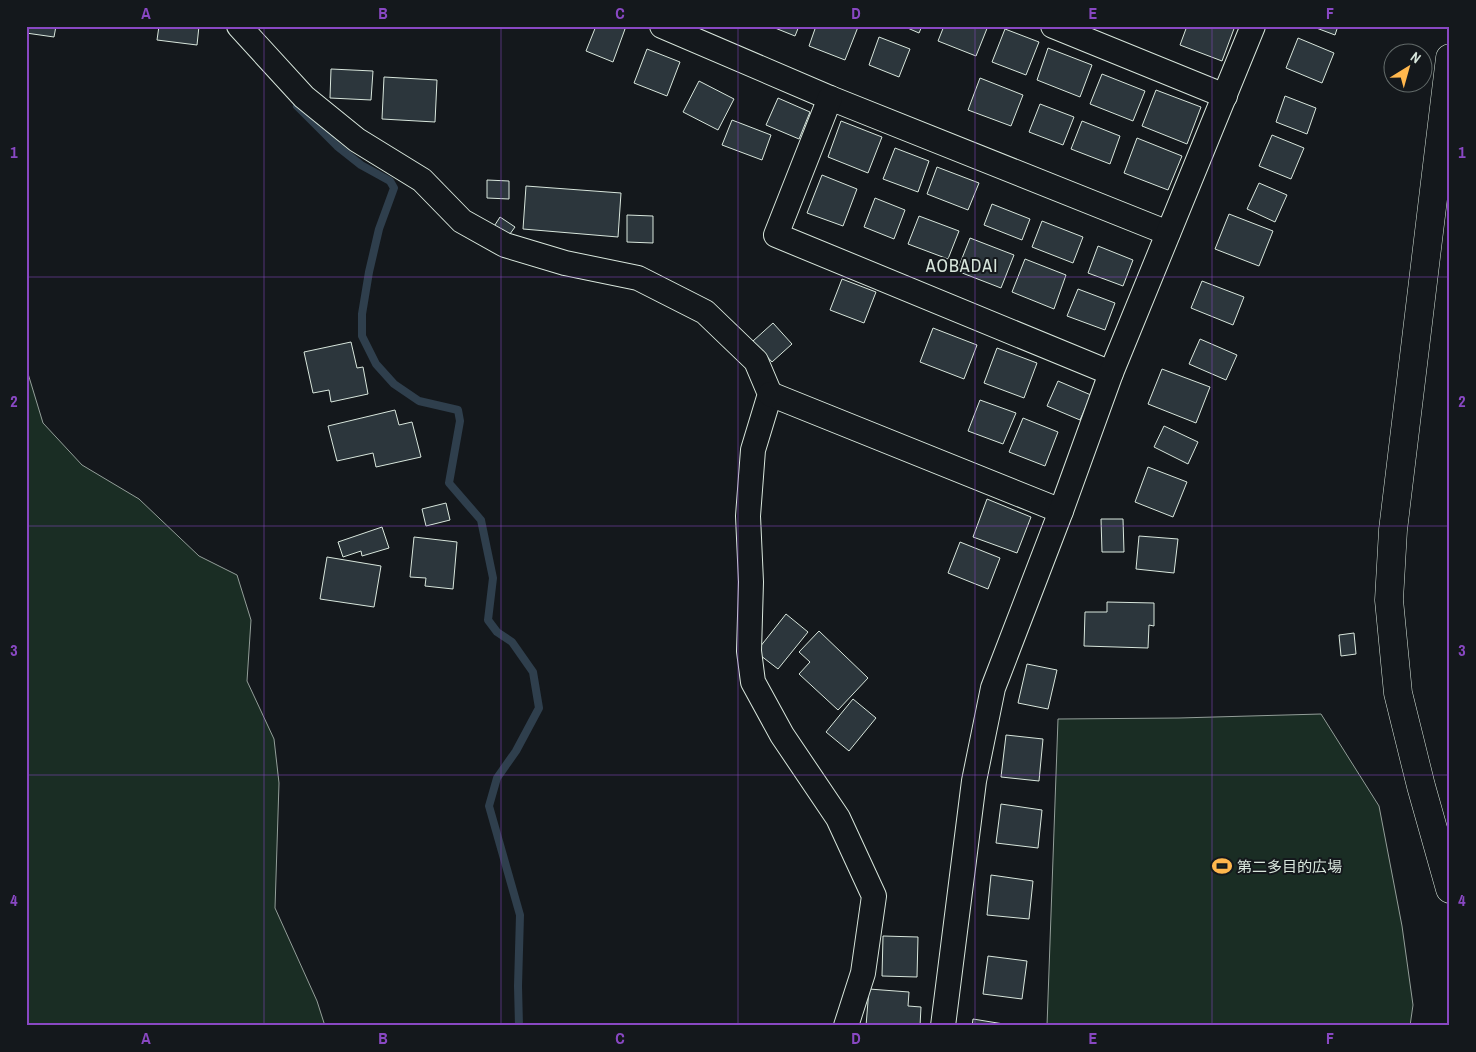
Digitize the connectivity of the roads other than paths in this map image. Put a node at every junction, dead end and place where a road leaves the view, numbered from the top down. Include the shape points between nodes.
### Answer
1 (239, 26) edge
2 (1053, 26) edge
3 (1252, 26) edge
4 (672, 28) edge
5 (1450, 58) edge
6 (1225, 96) junction
7 (830, 98) junction
8 (1168, 234) junction
9 (1111, 373) junction
10 (770, 394) junction
11 (1061, 511) junction
12 (1450, 889) edge
13 (846, 1026) edge
14 (943, 1026) edge

1 - 10 street via 304,97 357,140 422,180 462,221 505,245 565,263 638,278 705,312 756,361
2 - 6 street
3 - 6 street
4 - 7 street
5 - 12 street via 1393,530 1389,600 1398,693
6 - 8 street
7 - 8 street
7 - 9 street via 776,235
8 - 9 street
9 - 11 street
10 - 11 street
10 - 13 street via 753,450 748,516 749,651 753,682 782,735 838,818 874,896 863,973
11 - 14 street via 993,688 974,781

